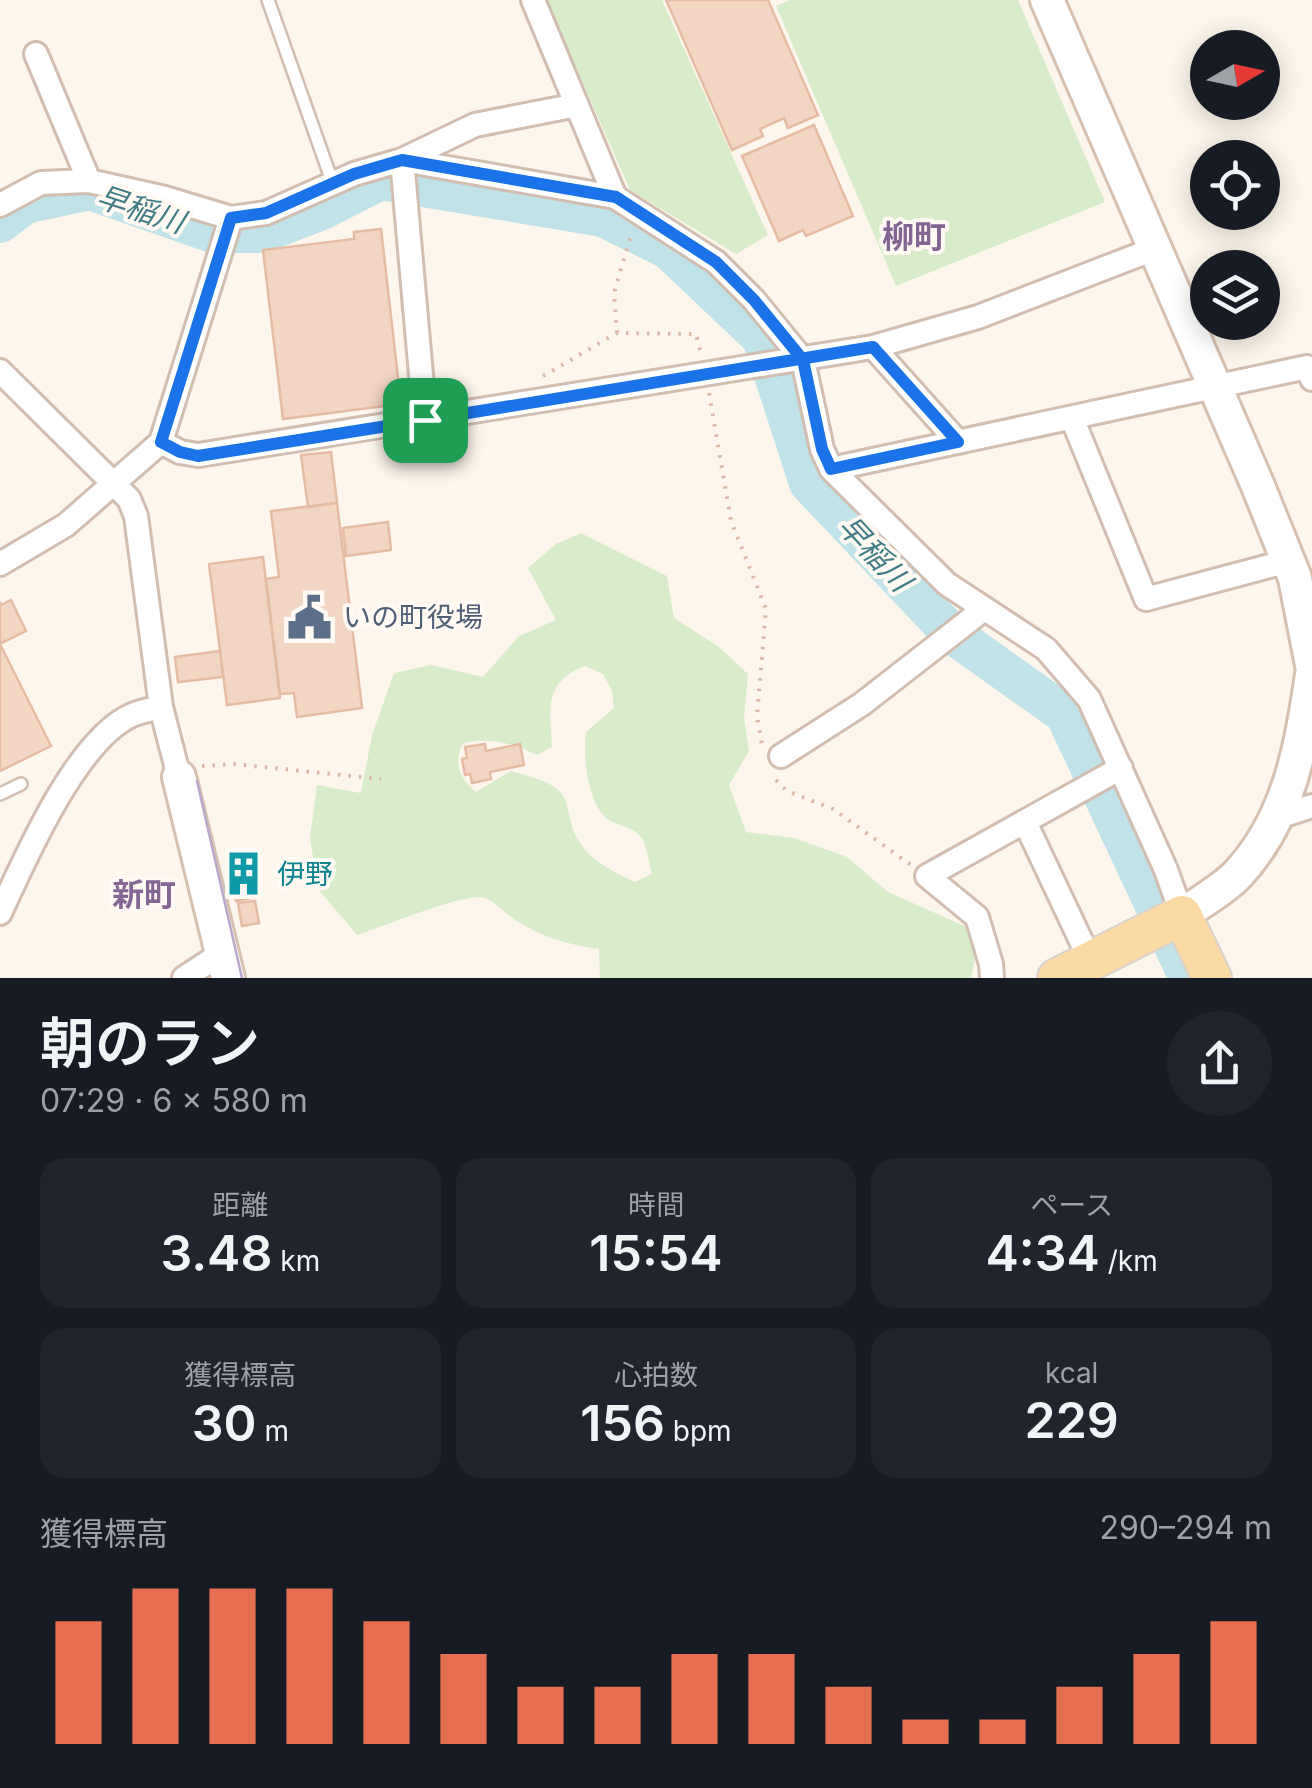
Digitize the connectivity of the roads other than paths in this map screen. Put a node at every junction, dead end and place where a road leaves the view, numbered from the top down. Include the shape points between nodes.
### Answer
1 (268, 0) edge
2 (533, 0) edge
3 (1047, 0) edge
4 (36, 54) dead end
5 (577, 105) junction
6 (402, 160) junction
7 (89, 181) junction
8 (333, 184) junction
9 (616, 197) junction
10 (0, 205) edge
11 (231, 218) junction
12 (1154, 250) junction
13 (873, 347) junction
14 (803, 360) junction
15 (0, 371) edge
16 (1312, 379) edge
17 (1214, 386) junction
18 (1072, 418) junction
19 (425, 420) junction
20 (161, 442) junction
21 (958, 442) junction
22 (831, 469) junction
23 (116, 483) junction
24 (1288, 562) junction
25 (0, 564) edge
26 (984, 609) junction
27 (1312, 665) edge
28 (1312, 674) edge
29 (161, 706) junction
30 (773, 762) road end
31 (1122, 768) junction
32 (179, 777) joint
33 (21, 784) dead end
34 (0, 794) edge
35 (1312, 806) edge
36 (1278, 817) junction
37 (1024, 822) junction
38 (0, 913) edge
39 (1172, 921) junction
40 (1091, 962) junction
41 (229, 971) edge
42 (184, 978) edge
43 (992, 978) edge
44 (1057, 978) edge
45 (1212, 978) edge

1 - 8 lane
2 - 5 street
3 - 12 street
4 - 7 street
5 - 6 street via 475,125
5 - 9 street
6 - 8 street
6 - 9 street
6 - 19 street
7 - 10 street via 40,183
7 - 11 street
8 - 11 street via 266,213
9 - 14 street via 716,262
11 - 20 street
12 - 13 street via 978,317
12 - 17 street
13 - 14 street
13 - 21 street
14 - 19 street
14 - 22 street
15 - 23 street
16 - 17 street via 1307,366
17 - 18 street
17 - 24 street
18 - 21 street
18 - 24 street via 1146,599
19 - 20 street via 198,456
20 - 23 street
21 - 22 street
22 - 26 street via 947,584
23 - 25 street via 66,525
23 - 29 street via 136,516
24 - 27 street
26 - 30 street via 862,704
26 - 31 street via 1046,649 1090,699
28 - 36 street via 1303,742
29 - 32 street
29 - 38 street via 130,716 103,737 39,830
31 - 37 street
31 - 39 street via 1166,870
32 - 41 street
33 - 34 lane
35 - 36 street
36 - 39 street via 1237,875
37 - 40 street
37 - 43 street via 926,876 977,917
39 - 40 main road
39 - 45 main road
40 - 44 main road
41 - 42 street

